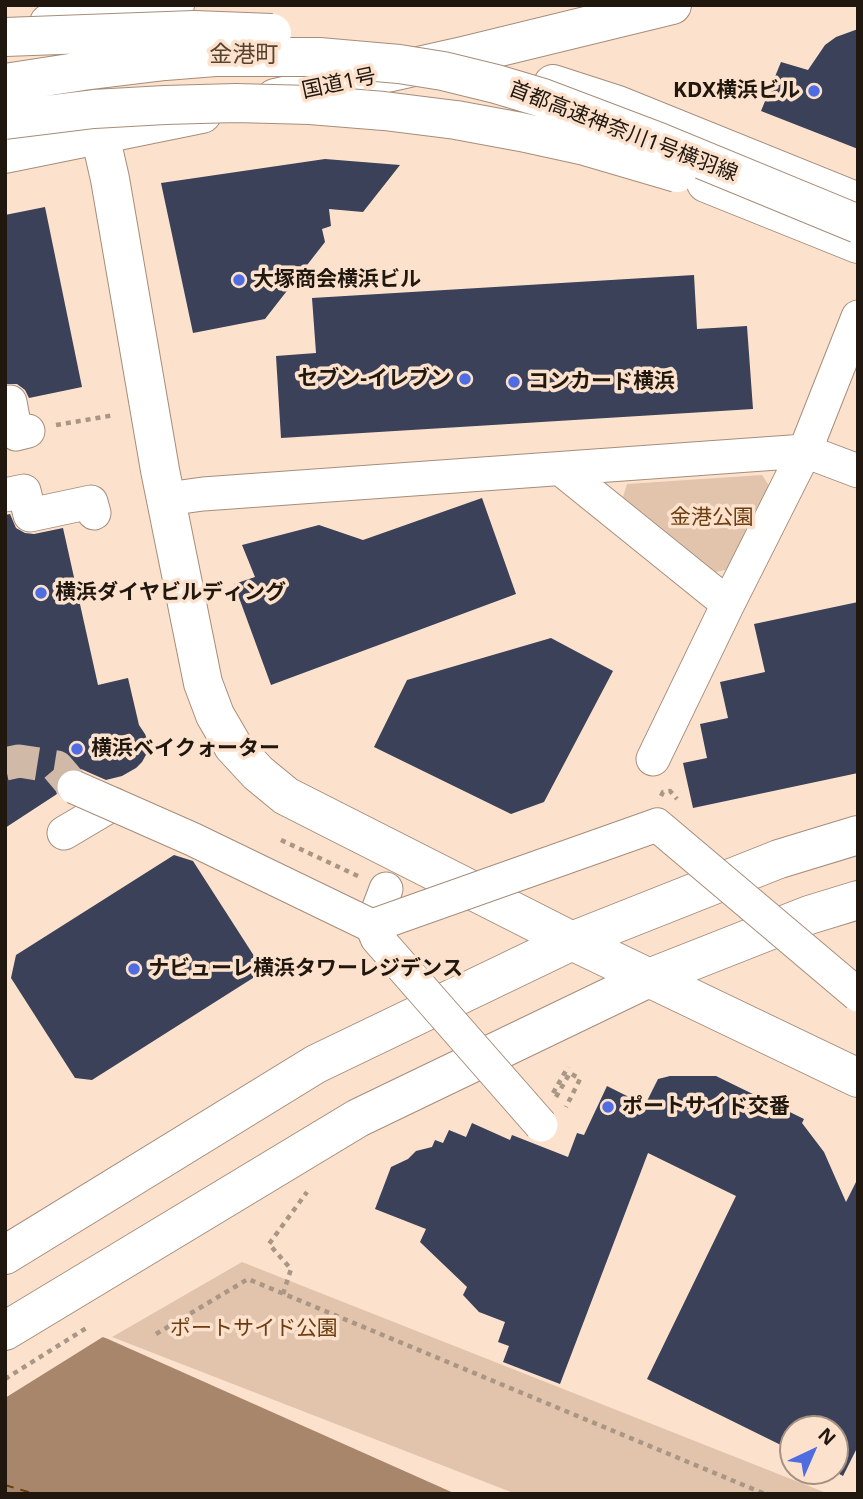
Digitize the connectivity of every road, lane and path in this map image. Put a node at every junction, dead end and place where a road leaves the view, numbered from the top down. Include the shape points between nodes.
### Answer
1 (175, 5) edge
2 (672, 5) edge
3 (59, 13) edge
4 (5, 30) edge
5 (5, 37) edge
6 (463, 56) junction
7 (5, 60) edge
8 (5, 83) edge
9 (496, 84) junction
10 (5, 120) edge
11 (100, 135) junction
12 (5, 154) edge
13 (706, 183) junction
14 (858, 202) edge
15 (858, 224) edge
16 (858, 246) edge
17 (858, 317) edge
18 (10, 402) dead end
19 (115, 415) dead end
20 (90, 419) dead end
21 (28, 431) dead end
22 (805, 451) junction
23 (562, 470) junction
24 (858, 471) edge
25 (5, 495) edge
26 (167, 499) junction
27 (94, 513) dead end
28 (728, 604) junction
29 (653, 759) dead end
30 (74, 787) tunnel mouth
31 (113, 804) junction
32 (64, 833) dead end
33 (858, 835) edge
34 (281, 840) dead end
35 (386, 889) joint
36 (858, 900) edge
37 (372, 926) junction
38 (572, 941) junction
39 (649, 978) junction
40 (858, 995) edge
41 (568, 1067) dead end
42 (858, 1077) edge
43 (552, 1108) junction
44 (307, 1192) dead end
45 (5, 1255) edge
46 (283, 1294) junction
47 (88, 1327) dead end
48 (5, 1331) edge
49 (156, 1334) dead end
50 (5, 1379) edge
51 (765, 1494) edge

1 - 3 main road
2 - 6 main road, 国道1号
3 - 4 main road
3 - 11 main road
5 - 9 main road, bridge via 194,30 304,35 416,56
6 - 11 main road, 国道1号
6 - 14 main road via 618,105
6 - 16 main road via 603,145
7 - 13 main road, bridge via 247,70 387,83 569,128
8 - 9 main road, 首都高速神奈川1号横羽線, bridge via 165,61 274,56 400,64
9 - 15 main road, 首都高速神奈川1号横羽線, bridge via 601,119
10 - 13 main road, 首都高速神奈川1号横羽線, bridge via 165,105 347,108 522,132
11 - 12 main road, 国道1号
11 - 26 main road
13 - 16 main road, 首都高速神奈川1号横羽線
17 - 22 street
18 - 21 street via 16,433
19 - 20 path
22 - 23 street
22 - 24 street
22 - 28 street
23 - 26 street
23 - 28 street
25 - 27 street via 24,491 30,515 91,502
26 - 38 main road via 203,683 233,746 286,796
28 - 29 street
30 - 31 street, bridge
31 - 32 street
31 - 37 street, bridge
33 - 38 main road via 779,859
34 - 35 path
35 - 37 street
36 - 39 main road
37 - 40 street, bridge via 660,820
37 - 43 street, bridge via 376,938
38 - 39 main road
38 - 45 main road via 316,1064
39 - 42 main road
39 - 48 main road via 358,1118
41 - 43 path
43 - 43 path via 580,1079 570,1073
44 - 46 path via 269,1244 291,1269
46 - 49 path via 248,1279
46 - 51 path
47 - 50 path

